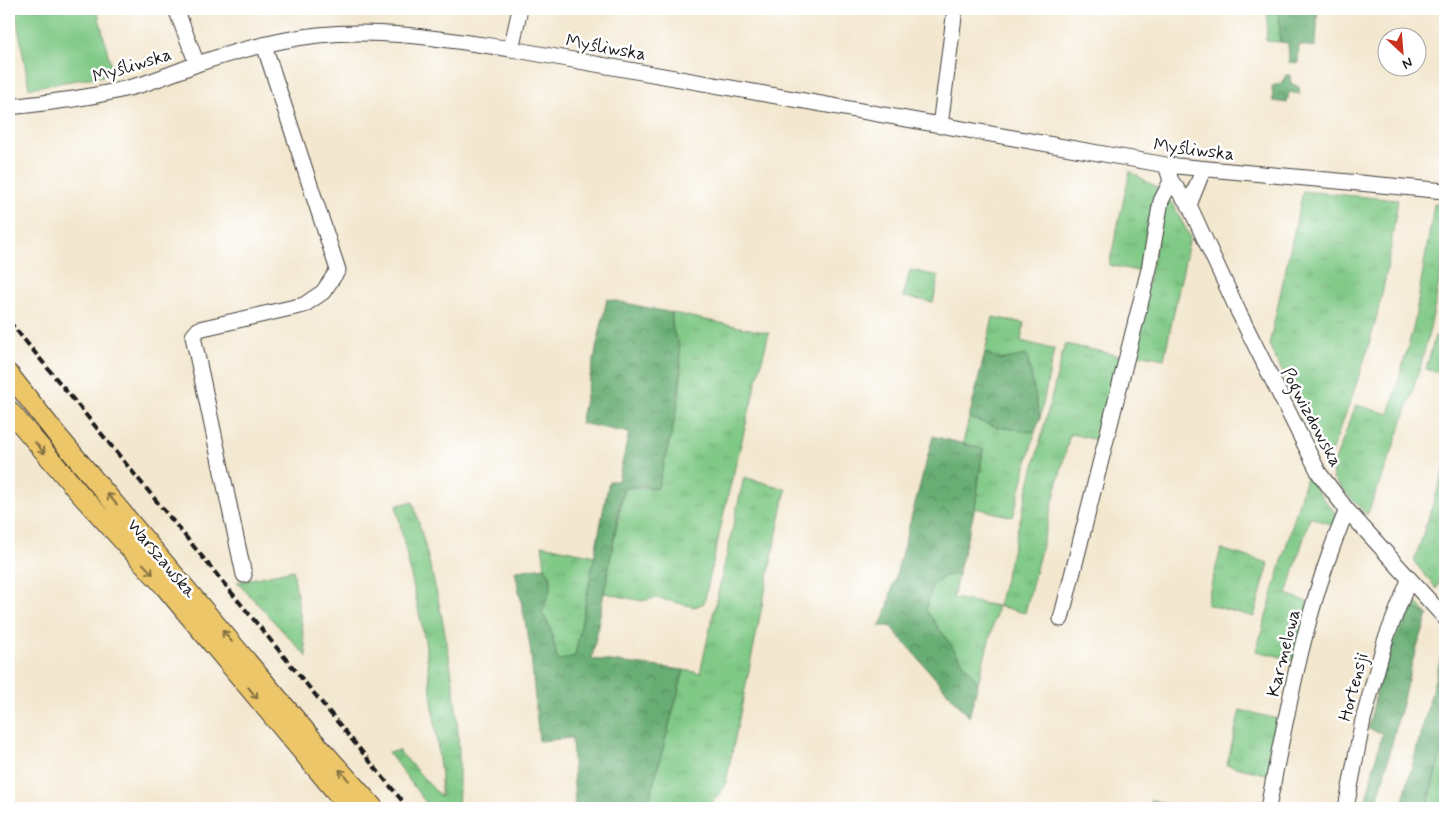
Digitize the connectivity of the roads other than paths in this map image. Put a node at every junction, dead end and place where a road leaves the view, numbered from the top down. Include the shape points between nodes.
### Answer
1 (176, 9) edge
2 (520, 9) edge
3 (956, 9) edge
4 (264, 45) junction
5 (511, 49) junction
6 (196, 64) junction
7 (9, 107) edge
8 (940, 126) junction
9 (1166, 165) junction
10 (1203, 170) junction
11 (1172, 181) junction
12 (1445, 191) edge
13 (1188, 205) junction
14 (9, 376) edge
15 (9, 410) edge
16 (1346, 510) junction
17 (244, 575) dead end
18 (1409, 580) junction
19 (1445, 618) edge
20 (1061, 619) dead end
21 (349, 808) edge
22 (374, 808) edge
23 (1268, 808) edge
24 (1346, 808) edge

1 - 6 street
2 - 5 street
3 - 8 street
4 - 5 street, Myśliwska via 319,35 371,33
4 - 6 street, Myśliwska
4 - 17 street via 338,270 323,292 304,305 199,329 192,336
5 - 8 street, Myśliwska
6 - 7 street, Myśliwska via 145,84 86,98
8 - 9 street, Myśliwska
9 - 10 street, Myśliwska
9 - 11 street, Pogwizdowska
10 - 12 street, Myśliwska
10 - 13 street
11 - 13 street, Pogwizdowska
11 - 20 street via 1161,201 1149,269
13 - 16 street, Pogwizdowska via 1310,458
22 -> 14 main road, Warszawska via 314,741
15 -> 21 main road, Warszawska via 164,586
16 - 18 street, Pogwizdowska
16 - 23 street, Karmelowa via 1314,605
18 - 19 street, Pogwizdowska
18 - 24 street, Hortensji via 1385,641 1363,720

